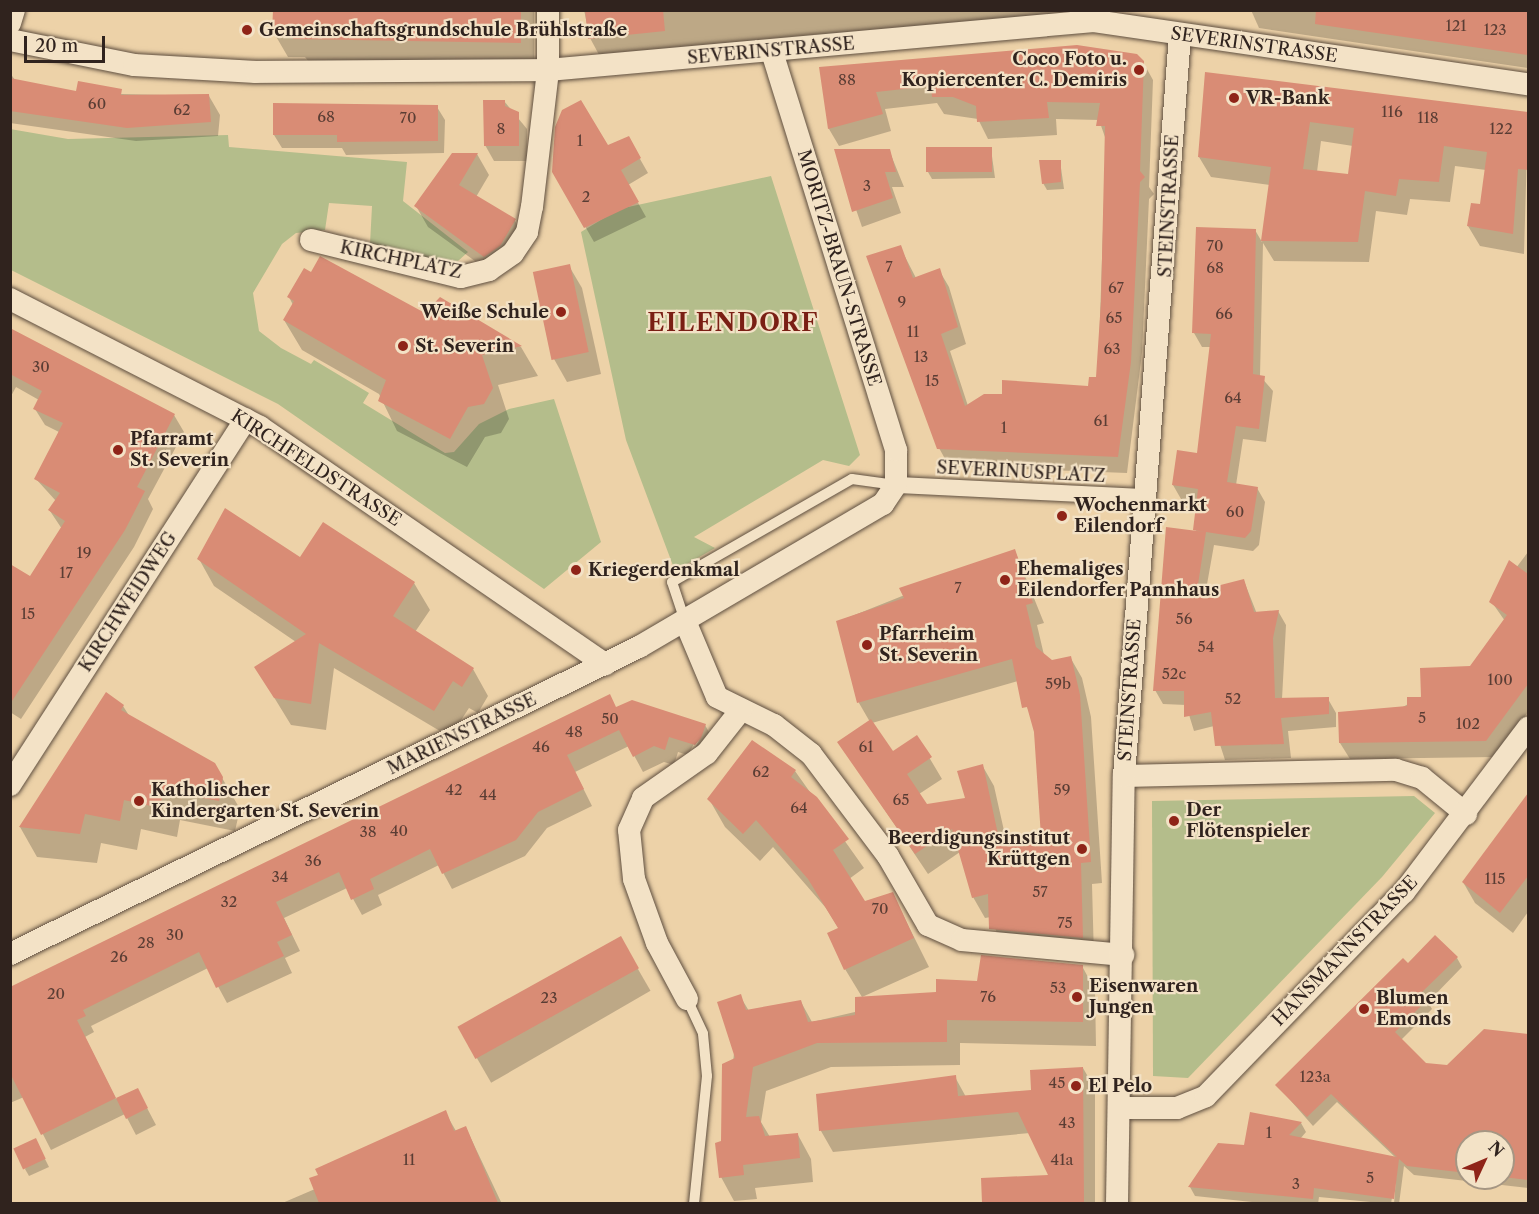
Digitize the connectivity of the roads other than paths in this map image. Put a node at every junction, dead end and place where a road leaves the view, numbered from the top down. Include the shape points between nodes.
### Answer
1 (14, 10) edge
2 (548, 10) edge
3 (1095, 16) edge
4 (10, 23) edge
5 (1180, 34) junction
6 (10, 40) edge
7 (772, 51) junction
8 (548, 70) junction
9 (1528, 84) edge
10 (311, 240) dead end
11 (10, 299) edge
12 (246, 419) junction
13 (896, 485) junction
14 (1145, 497) junction
15 (685, 621) junction
16 (605, 664) junction
17 (741, 710) junction
18 (1528, 728) edge
19 (1124, 776) junction
20 (10, 784) edge
21 (1466, 814) junction
22 (10, 954) edge
23 (1123, 955) junction
24 (687, 999) joint
25 (1121, 1108) junction
26 (694, 1203) edge
27 (1117, 1203) edge

1 - 4 street
2 - 8 street, KIRCHPLATZ
3 - 5 street, SEVERINSTRASSE
3 - 7 street, SEVERINSTRASSE
5 - 9 street, SEVERINSTRASSE
5 - 14 street, STEINSTRASSE
6 - 8 street, SEVERINSTRASSE via 134,64 256,72
7 - 8 street, SEVERINSTRASSE
7 - 13 street, MORITZ-BRAUN-STRASSE via 896,450
8 - 10 street, KIRCHPLATZ via 527,232 505,259 489,270 461,277
11 - 12 street, KIRCHFELDSTRASSE
12 - 16 street, KIRCHFELDSTRASSE
12 - 20 street, KIRCHWEIDWEG
13 - 14 street, SEVERINUSPLATZ
13 - 15 street, MARIENSTRASSE via 864,519
13 - 15 lane via 852,479 672,582
14 - 19 street, STEINSTRASSE
15 - 16 street, MARIENSTRASSE
15 - 17 street via 707,681 717,697
16 - 22 street, MARIENSTRASSE
17 - 23 street via 774,725 811,754 910,892 928,925 942,933 1025,949
17 - 24 street via 707,753 643,798 629,830 634,879 657,943
18 - 21 street, HANSMANNSTRASSE
19 - 21 street via 1396,770 1422,778
19 - 23 street, STEINSTRASSE
21 - 25 street, HANSMANNSTRASSE via 1404,892 1206,1096 1178,1108
23 - 25 street, STEINSTRASSE
24 - 26 lane via 703,1034 707,1076
25 - 27 street, STEINSTRASSE

